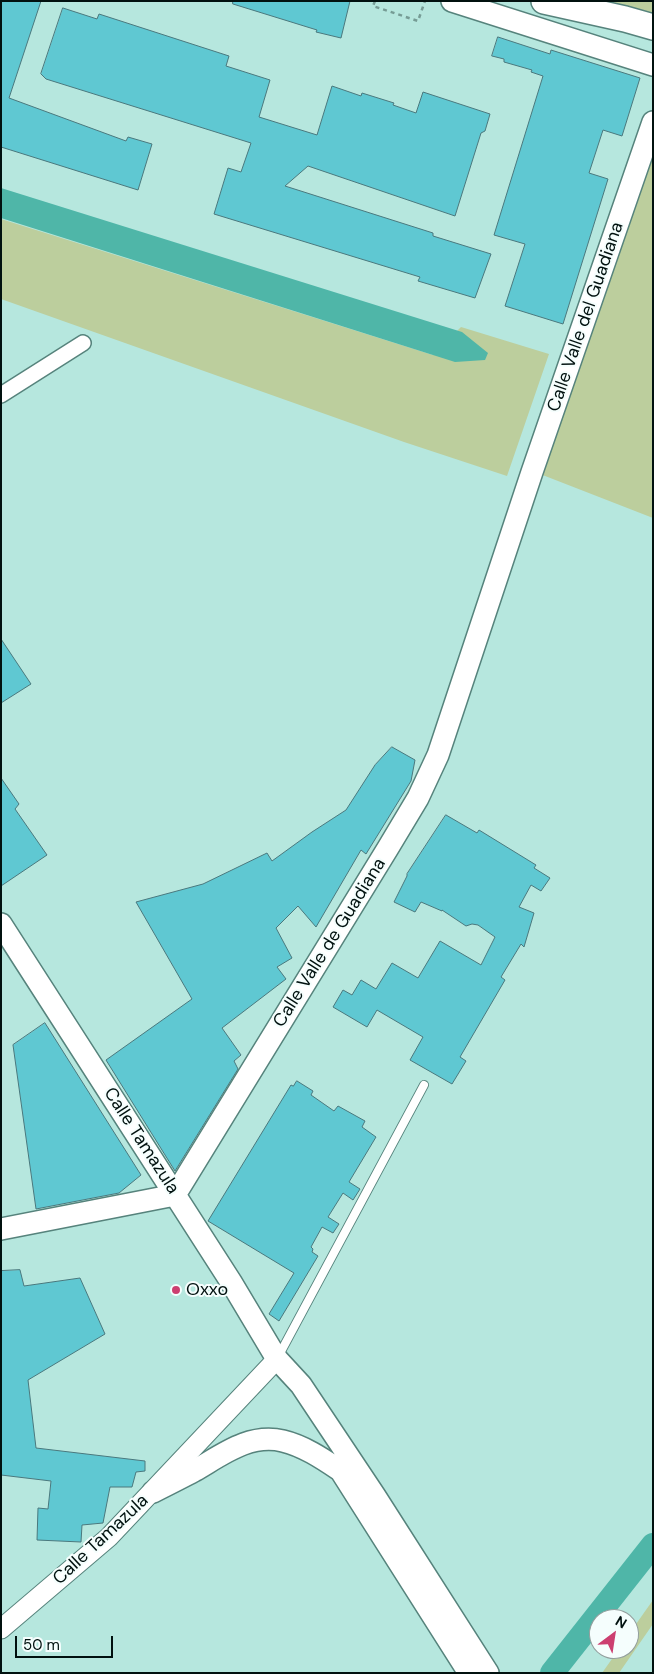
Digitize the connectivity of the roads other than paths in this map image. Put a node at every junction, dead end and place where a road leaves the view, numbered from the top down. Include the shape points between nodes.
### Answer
1 (452, 1) edge
2 (544, 1) edge
3 (653, 27) edge
4 (653, 65) edge
5 (653, 122) edge
6 (83, 343) dead end
7 (1, 396) edge
8 (519, 512) joint
9 (1, 924) edge
10 (424, 1085) dead end
11 (175, 1195) junction
12 (1, 1229) edge
13 (277, 1359) junction
14 (341, 1471) junction
15 (153, 1492) junction
16 (393, 1540) junction
17 (1, 1629) edge
18 (469, 1673) edge
19 (488, 1673) edge

1 - 4 main road
2 - 3 highway
5 - 8 main road, Calle Valle del Guadiana
6 - 7 street
8 - 11 main road, Calle Valle de Guadiana via 438,755 418,798
9 - 11 main road, Calle Tamazula
10 - 13 lane
11 - 12 main road
11 - 13 main road, Calle Tamazula
13 - 14 main road, Calle Tamazula via 290,1394
13 - 15 street, Calle Tamazula
13 - 16 main road, Calle Tamazula via 301,1385 375,1496
14 - 15 main road via 299,1446 283,1441 257,1440 232,1448
14 - 16 main road, Calle Tamazula
15 - 17 street, Calle Tamazula via 109,1537
16 - 18 main road, Calle Tamazula
16 - 19 main road, Calle Tamazula

